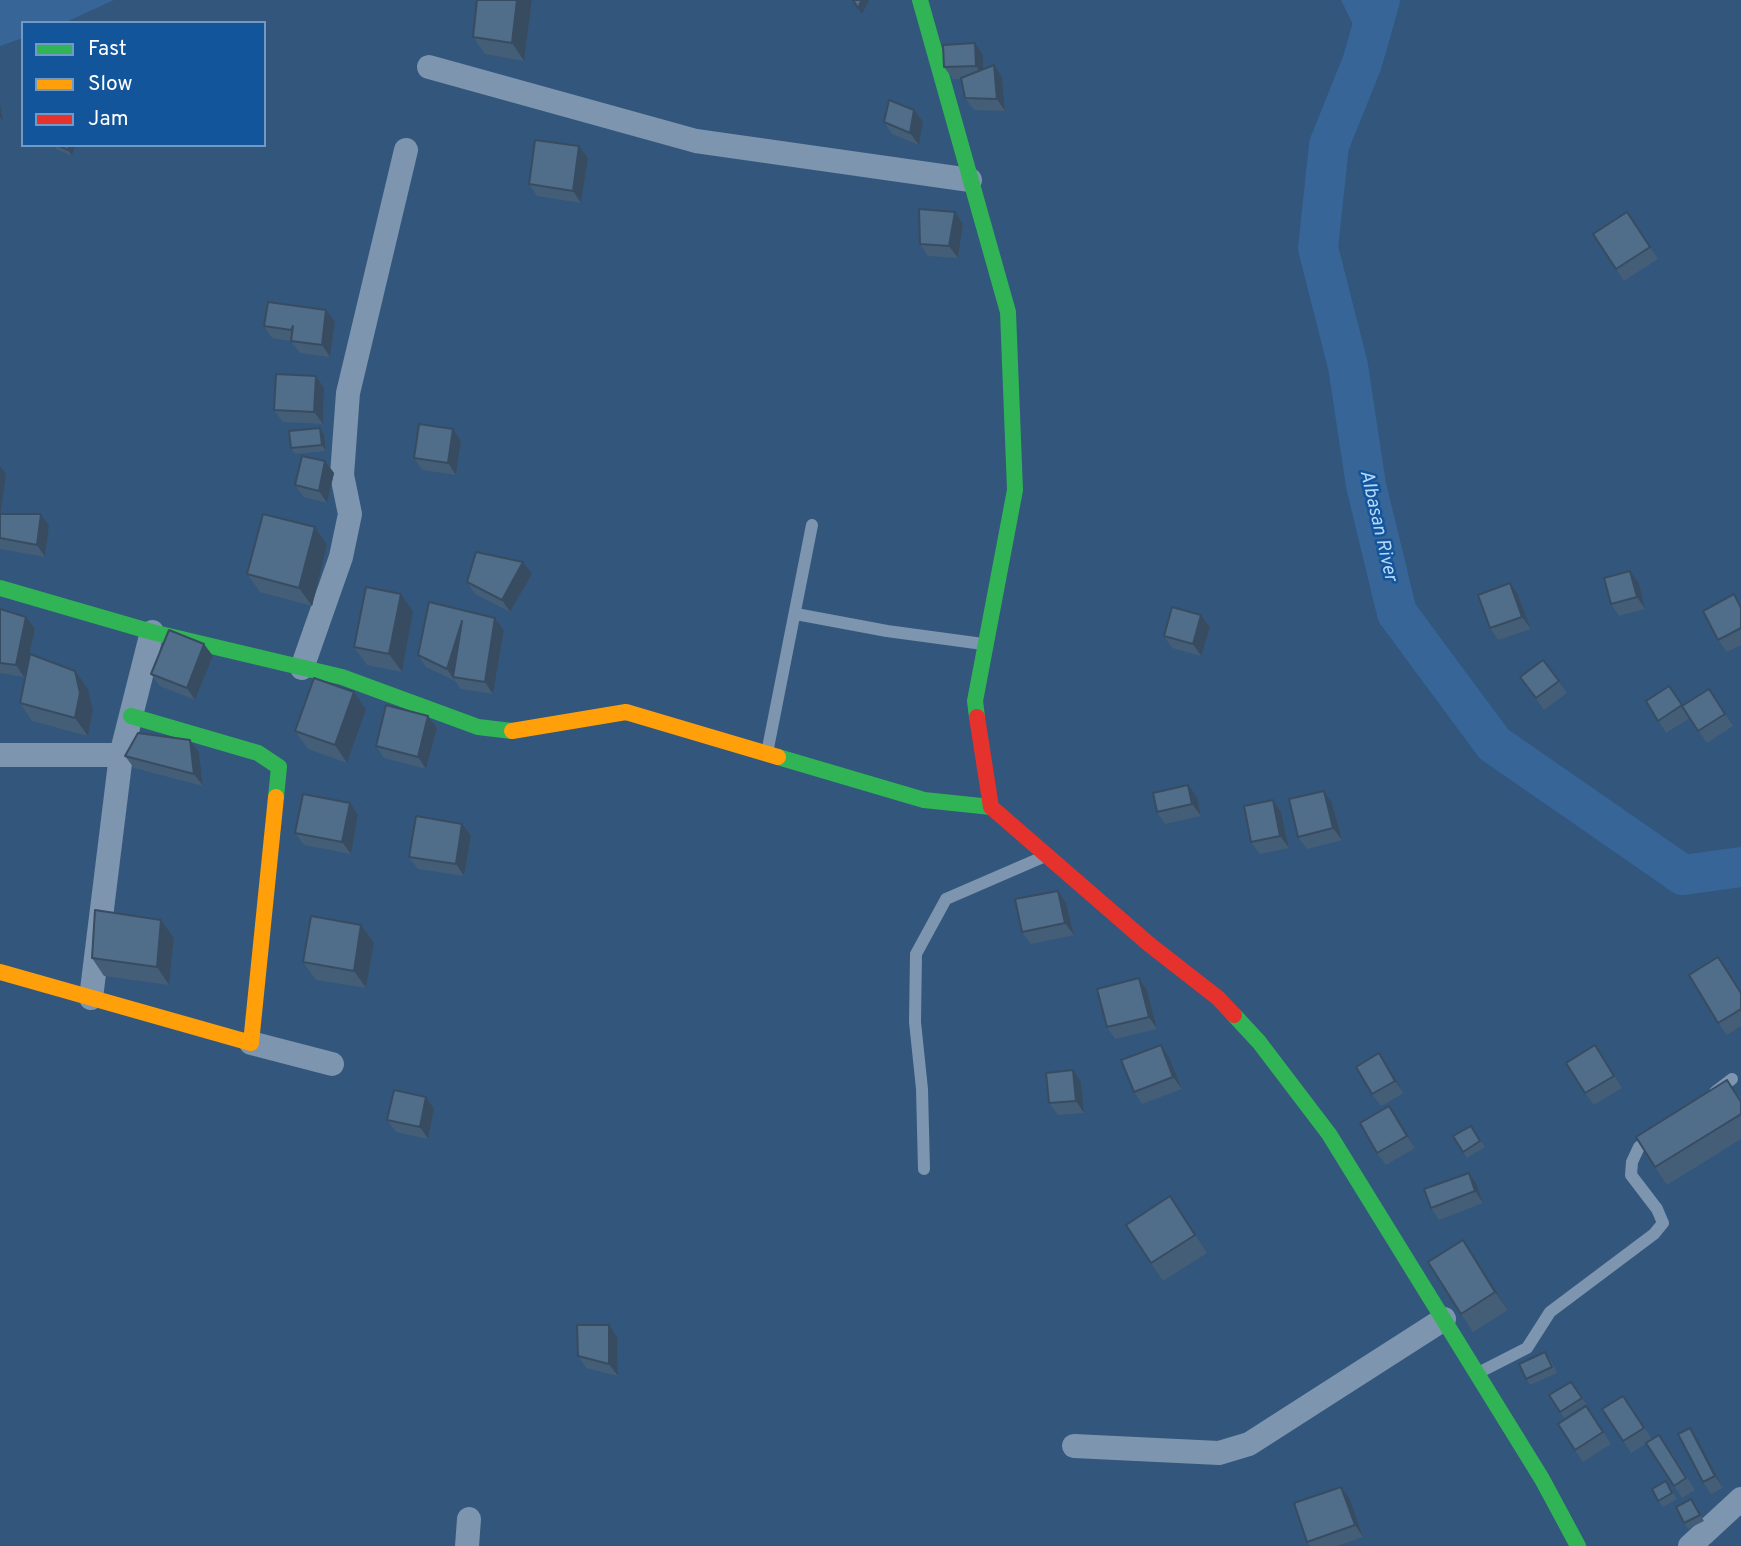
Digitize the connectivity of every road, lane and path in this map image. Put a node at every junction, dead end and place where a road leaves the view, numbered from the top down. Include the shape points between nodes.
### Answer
1 (920, 0) edge
2 (429, 67) dead end
3 (406, 150) dead end
4 (970, 180) junction
5 (813, 525) dead end
6 (0, 589) edge
7 (796, 614) junction
8 (152, 632) junction
9 (986, 644) junction
10 (302, 668) junction
11 (131, 716) junction
12 (766, 753) junction
13 (0, 755) edge
14 (121, 755) junction
15 (991, 807) junction
16 (1047, 855) junction
17 (0, 972) edge
18 (91, 998) junction
19 (251, 1043) junction
20 (332, 1064) dead end
21 (1732, 1079) dead end
22 (1701, 1101) edge
23 (1670, 1124) edge
24 (924, 1169) dead end
25 (1444, 1319) junction
26 (1478, 1374) junction
27 (1074, 1446) dead end
28 (1741, 1499) edge
29 (469, 1519) dead end
30 (467, 1546) edge
31 (1578, 1546) edge
32 (1690, 1546) edge

1 - 4 street
2 - 4 street via 696,141
3 - 10 street via 348,393 342,475 350,514 341,557
4 - 9 street via 1008,312 1015,490
5 - 7 lane
6 - 8 street
7 - 9 lane
7 - 12 lane
8 - 10 street
8 - 11 street
9 - 15 street via 975,701
10 - 12 street via 342,677 478,727 515,730 626,712
11 - 14 street
11 - 19 street via 258,753 279,767
12 - 15 street via 924,800
13 - 14 street
14 - 18 street
15 - 16 street
16 - 24 lane via 946,899 916,954 915,1022
16 - 25 street via 1218,998 1259,1042 1329,1135
17 - 18 street
18 - 19 street
19 - 20 street
21 - 22 lane
23 - 26 lane via 1639,1147 1632,1162 1632,1175 1663,1223 1550,1312 1527,1348
25 - 26 street
25 - 27 street via 1249,1444 1219,1453
26 - 31 street
28 - 32 street
29 - 30 street

